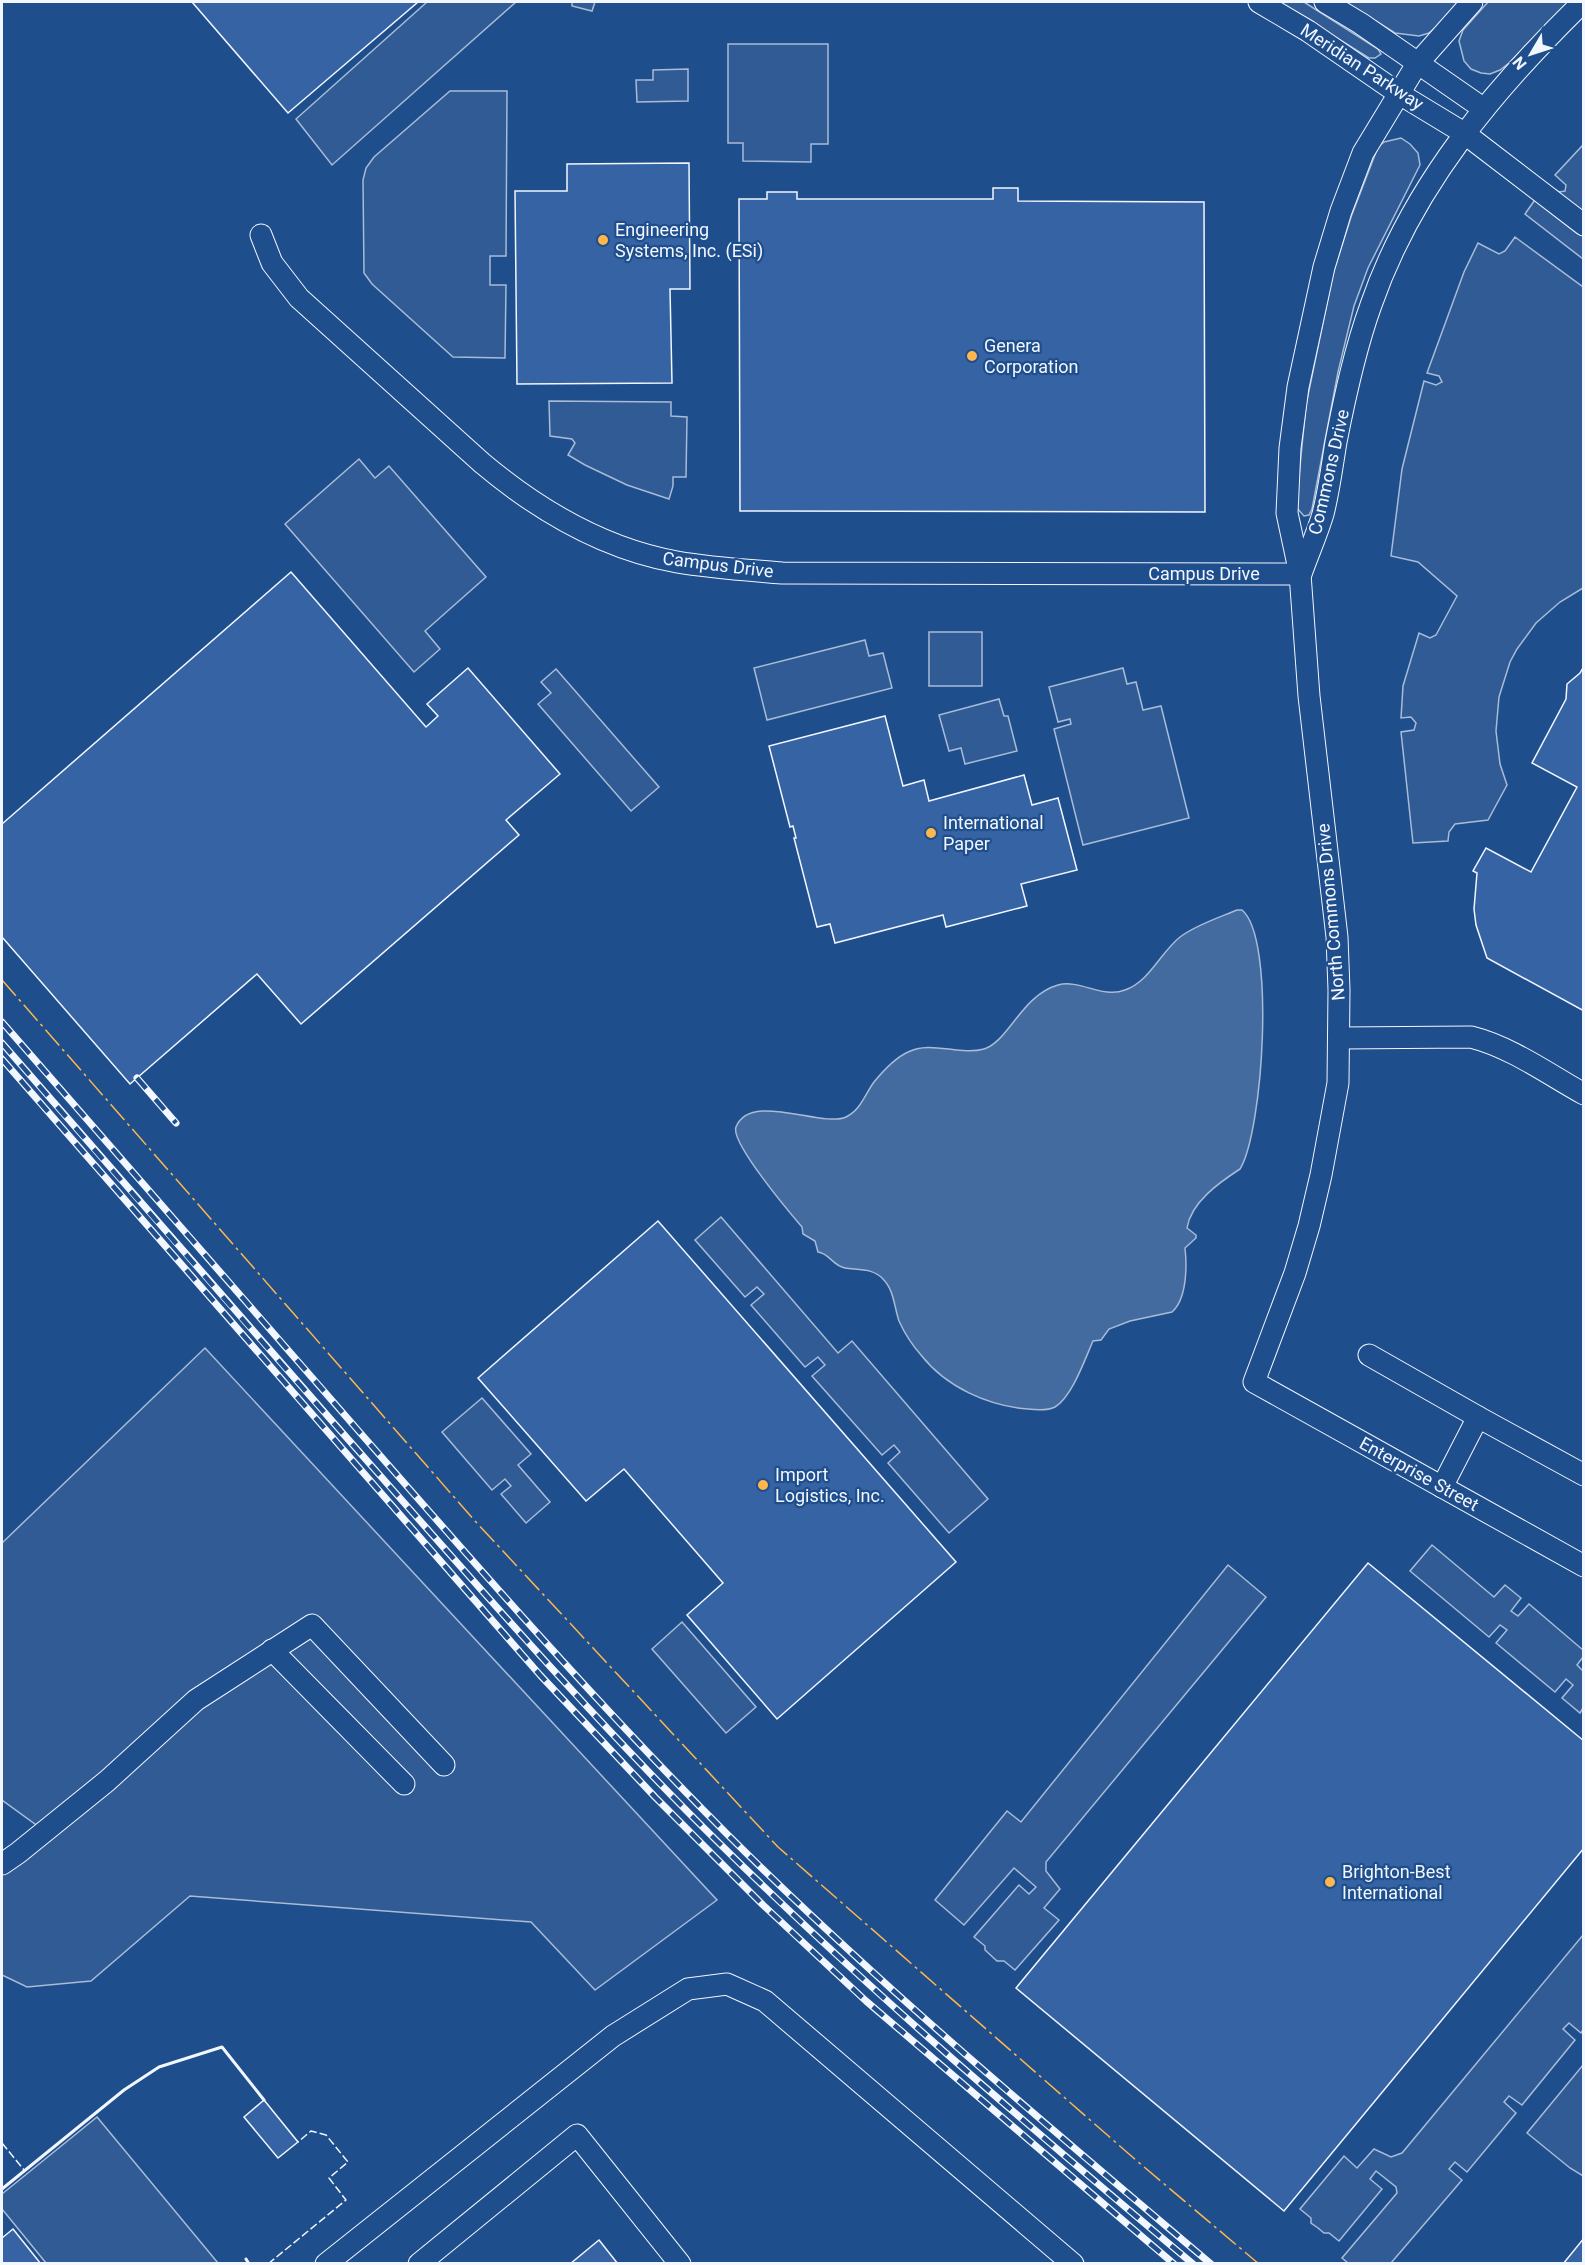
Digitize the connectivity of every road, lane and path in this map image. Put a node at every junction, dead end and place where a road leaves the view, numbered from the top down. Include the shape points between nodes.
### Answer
1 (1259, 2) edge
2 (1325, 2) edge
3 (1472, 2) edge
4 (1583, 2) edge
5 (1417, 64) junction
6 (1398, 93) junction
7 (1484, 109) junction
8 (1464, 133) junction
9 (1584, 225) edge
10 (261, 236) dead end
11 (1300, 574) junction
12 (1339, 1038) junction
13 (1584, 1094) edge
14 (1369, 1355) dead end
15 (1254, 1382) joint
16 (1478, 1417) junction
17 (1584, 1475) edge
18 (1442, 1487) junction
19 (1584, 1566) edge
20 (272, 1650) junction
21 (444, 1765) dead end
22 (404, 1784) dead end
23 (2, 1864) edge
24 (326, 2264) edge
25 (419, 2264) edge
26 (680, 2264) edge
27 (1072, 2264) edge

1 - 6 street, Meridian Parkway
2 - 5 street, Meridian Parkway
3 - 5 street, Commons Drive
4 - 7 street, Commons Drive
5 - 6 street, Commons Drive
5 - 7 street, Meridian Parkway
6 - 8 street, Meridian Parkway
6 - 11 street, Commons Drive via 1363,153 1341,211 1324,267 1298,387 1287,513
7 - 8 street, Commons Drive
8 - 9 street, Meridian Parkway
8 - 11 street, Commons Drive via 1410,219 1371,305 1352,368 1323,514
10 - 11 street, Campus Drive via 272,263 298,298 491,471 558,518 645,554 716,568 782,573
11 - 12 street, North Commons Drive via 1309,696 1337,937
12 - 13 street via 1471,1037 1487,1041
12 - 15 street, North Commons Drive via 1338,1083 1311,1216 1295,1273
14 - 16 street
15 - 18 street, Enterprise Street
16 - 17 street
16 - 18 street
18 - 19 street, Enterprise Street
20 - 21 street via 312,1625
20 - 22 street
20 - 23 street via 196,1700 107,1781
24 - 27 street via 613,2036 688,1989 726,1984 765,2001
25 - 26 street via 577,2135

